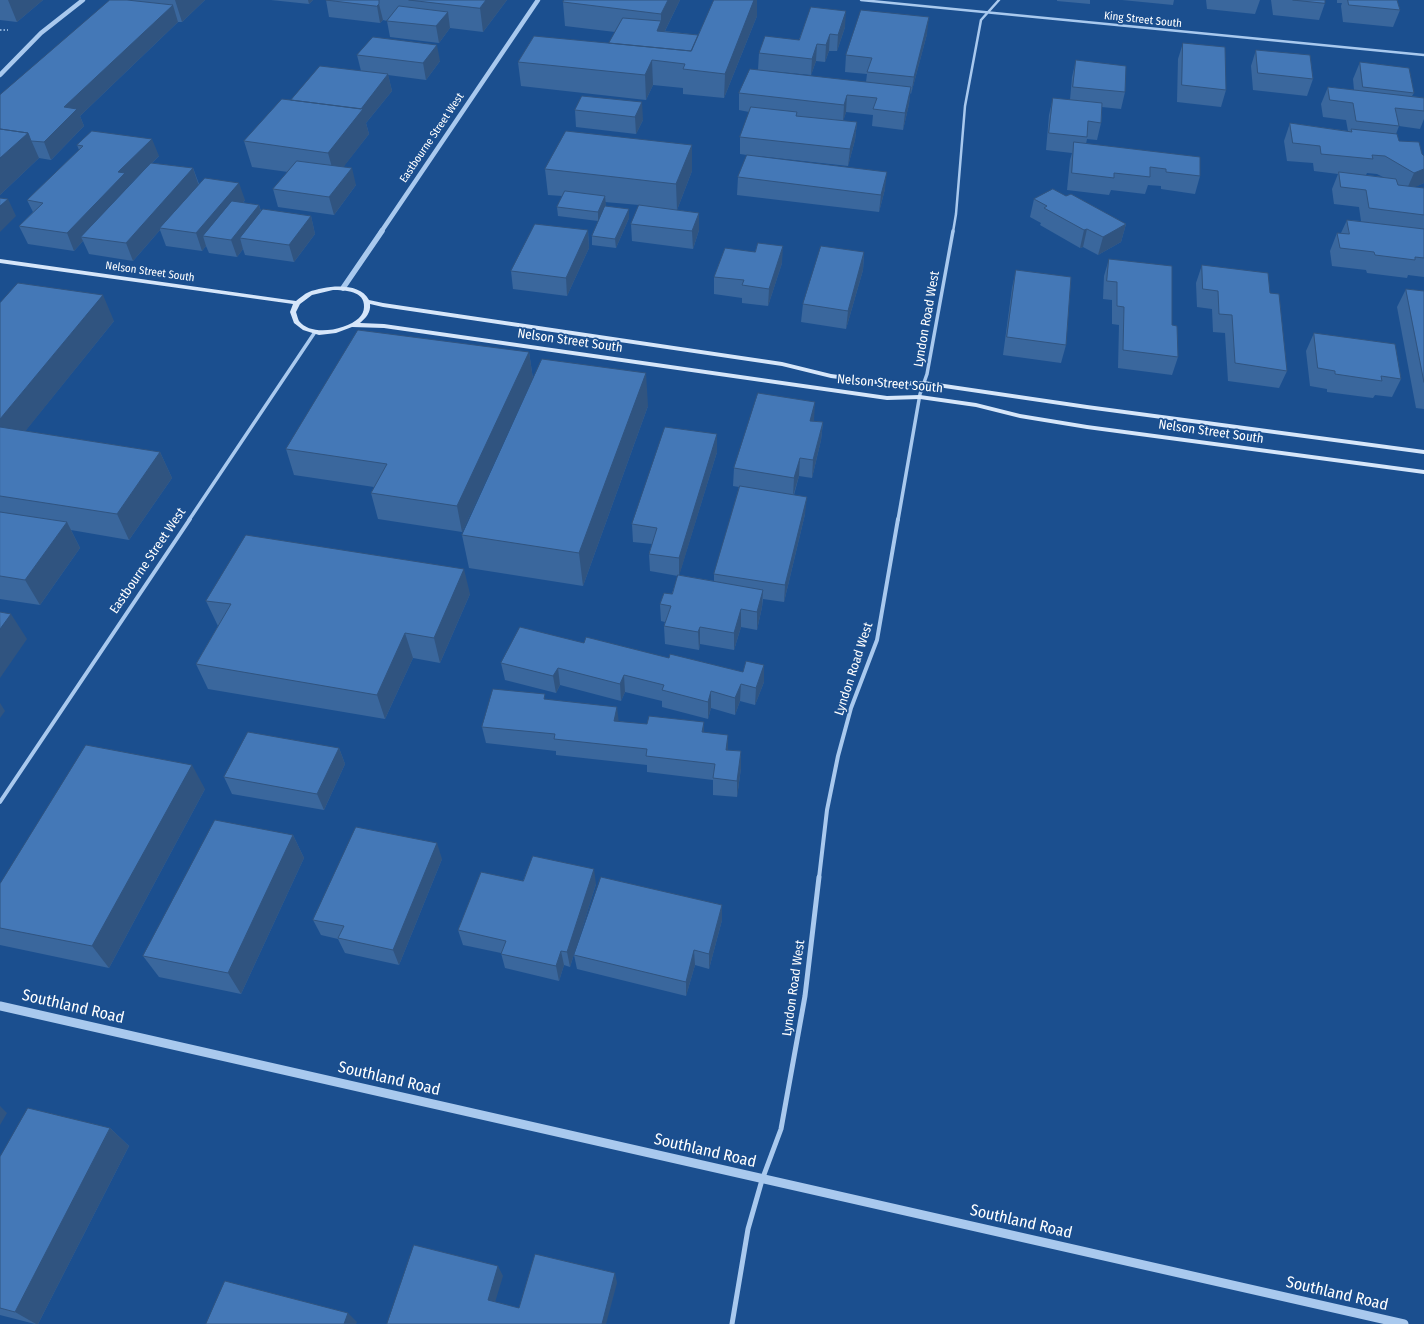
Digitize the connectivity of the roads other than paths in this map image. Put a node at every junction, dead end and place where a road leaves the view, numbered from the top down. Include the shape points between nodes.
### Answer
1 (82, 0) edge
2 (538, 0) edge
3 (861, 0) edge
4 (999, 0) edge
5 (988, 11) junction
6 (1424, 55) edge
7 (0, 75) edge
8 (0, 261) edge
9 (343, 288) junction
10 (366, 301) junction
11 (297, 303) junction
12 (353, 325) junction
13 (315, 332) junction
14 (924, 383) junction
15 (920, 397) junction
16 (1424, 452) edge
17 (1424, 472) edge
18 (0, 802) edge
19 (0, 1006) edge
20 (762, 1180) junction
21 (732, 1324) edge
22 (1404, 1324) edge

1 - 7 street via 41,33
2 - 9 street, Eastbourne Street West
3 - 5 street, King Street South
4 - 5 street, Lyndon Road West
5 - 6 street, King Street South
5 - 14 street, Lyndon Road West via 981,20 965,106 956,214
8 - 11 main road, Nelson Street South
9 - 10 main road via 361,295
9 - 11 main road via 312,293
10 - 12 main road via 365,315
10 - 14 main road, Nelson Street South via 782,364 830,376 891,384
11 - 13 main road via 293,310 293,318 304,329
12 - 13 main road via 339,331
12 - 15 main road, Nelson Street South via 384,326 887,398
13 - 18 street, Eastbourne Street West
14 - 15 street, Lyndon Road West
14 - 16 main road, Nelson Street South
15 - 17 main road, Nelson Street South via 976,405 1020,416 1087,427
15 - 20 street, Lyndon Road West via 877,640 851,708 835,771 805,996 781,1129
19 - 20 street, Southland Road
20 - 21 street, Lyndon Road West via 748,1229
20 - 22 street, Southland Road

